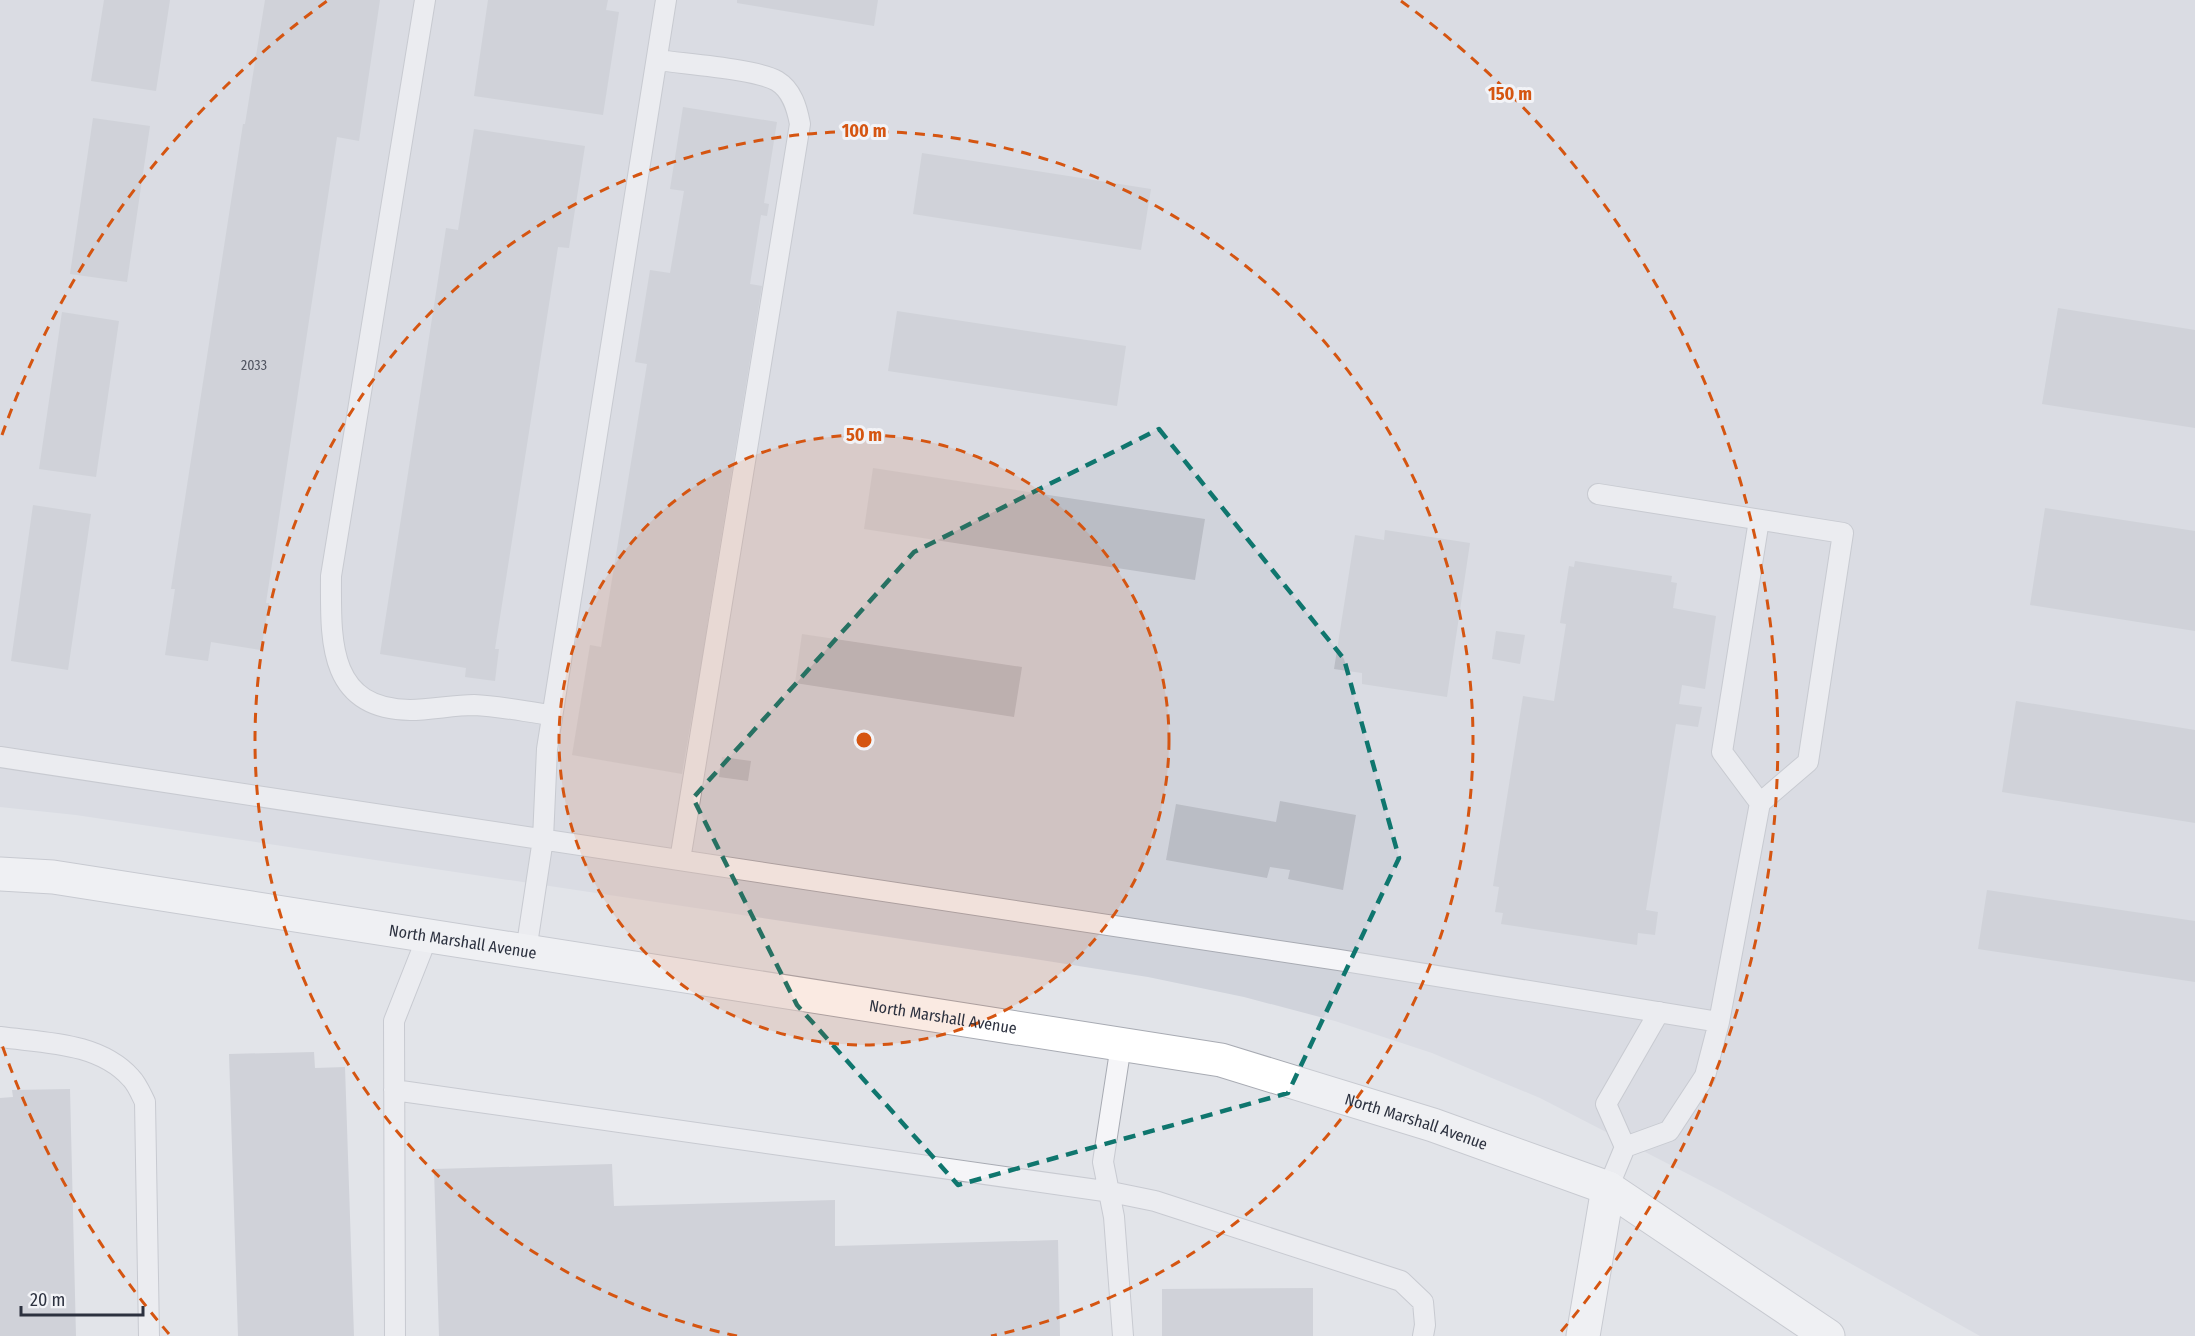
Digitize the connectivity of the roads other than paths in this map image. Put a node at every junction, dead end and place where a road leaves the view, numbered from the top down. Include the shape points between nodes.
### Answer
1 (425, 0) edge
2 (666, 0) edge
3 (658, 60) junction
4 (1598, 494) dead end
5 (1759, 520) junction
6 (552, 716) junction
7 (0, 757) edge
8 (1760, 803) junction
9 (543, 839) junction
10 (680, 860) junction
11 (0, 874) edge
12 (428, 935) junction
13 (526, 951) junction
14 (1659, 1012) junction
15 (1719, 1022) junction
16 (0, 1037) edge
17 (1120, 1045) junction
18 (394, 1090) junction
19 (1625, 1147) junction
20 (1608, 1188) junction
21 (1111, 1192) junction
22 (149, 1336) edge
23 (395, 1336) edge
24 (1123, 1336) edge
25 (1423, 1336) edge
26 (1583, 1336) edge
27 (1828, 1336) edge

1 - 6 lane via 331,576 336,662 345,680 377,703 407,710 474,705
2 - 3 lane
3 - 6 lane
3 - 10 lane via 777,81 796,106 800,124
4 - 5 lane
5 - 8 lane via 1722,752
5 - 8 lane via 1843,533 1808,762
6 - 9 lane
7 - 9 lane
8 - 15 lane
9 - 10 lane
9 - 13 lane
10 - 14 lane
11 - 12 main road, North Marshall Avenue via 53,877
12 - 13 main road, North Marshall Avenue
12 - 18 lane via 394,1021
13 - 17 main road, North Marshall Avenue
14 - 15 lane
14 - 19 lane via 1606,1104
15 - 19 lane via 1705,1077 1669,1131
16 - 22 lane via 83,1048 110,1060 131,1078 145,1102
17 - 20 main road, North Marshall Avenue via 1221,1060 1433,1125
17 - 21 lane via 1103,1161
18 - 21 lane
18 - 23 lane
19 - 20 lane
20 - 26 main road
20 - 27 main road, North Marshall Avenue
21 - 24 lane
21 - 25 lane via 1155,1201 1401,1281 1423,1302

